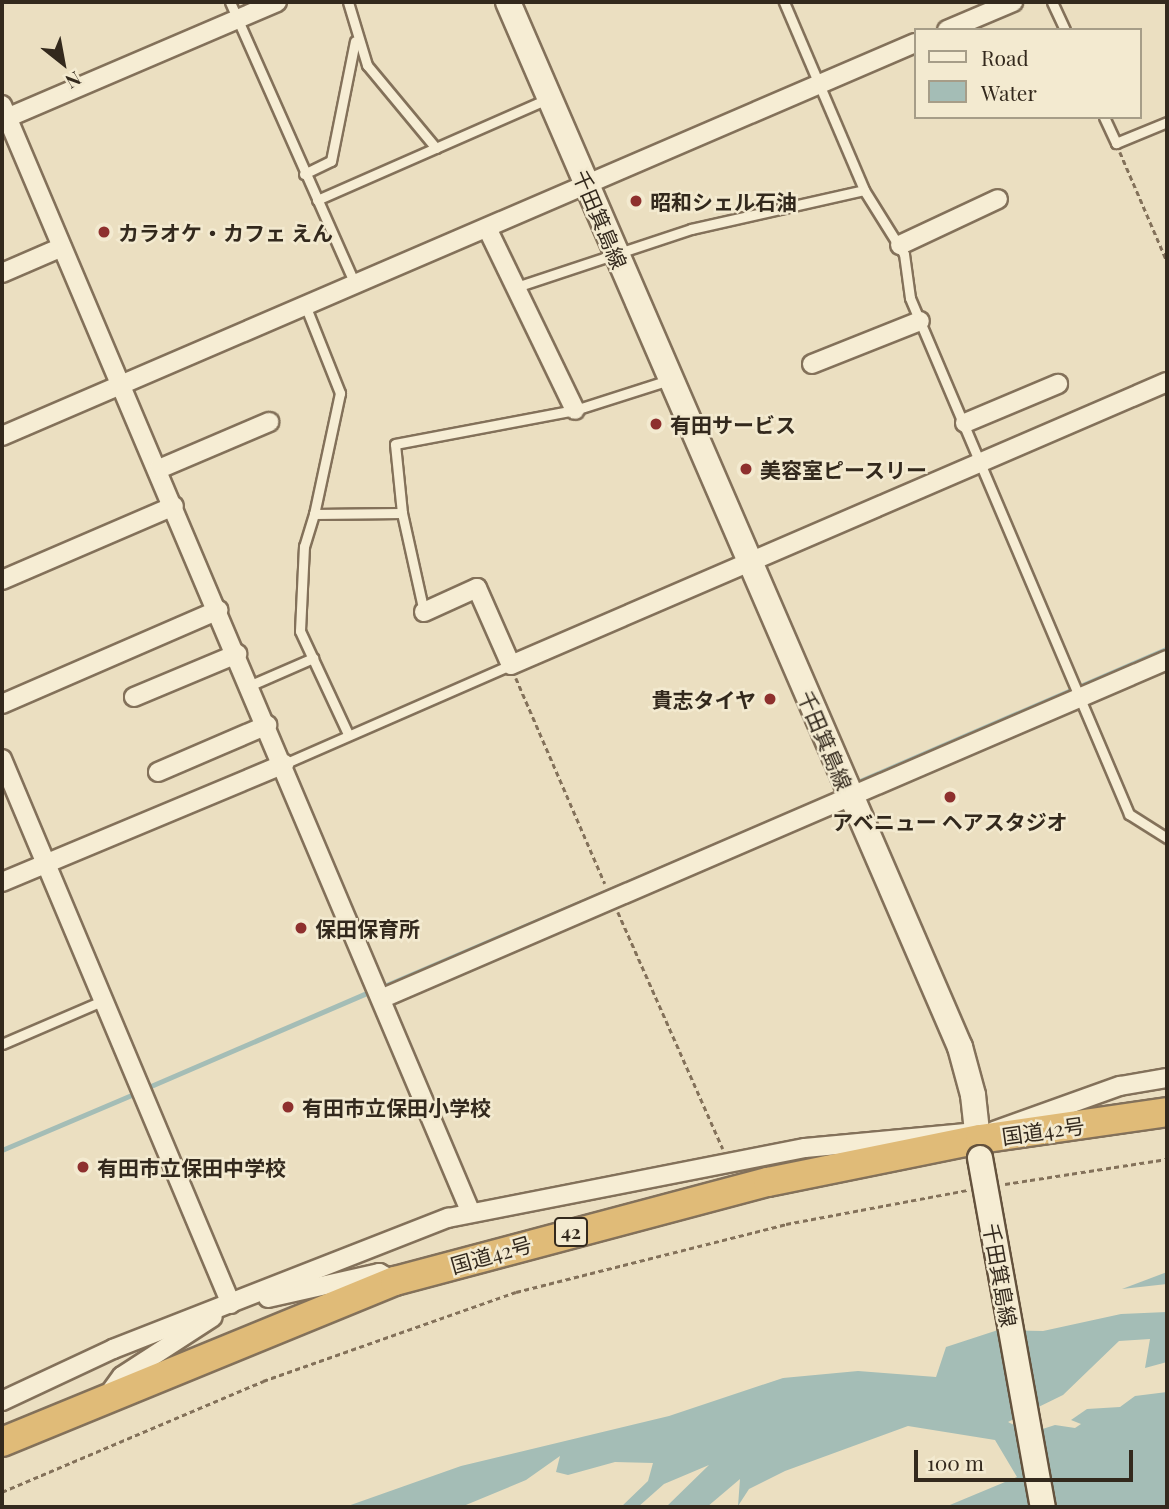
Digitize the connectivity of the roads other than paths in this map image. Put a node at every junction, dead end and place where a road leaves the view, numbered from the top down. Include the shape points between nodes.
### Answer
1 (277, 2) edge
2 (348, 2) edge
3 (508, 2) edge
4 (784, 2) edge
5 (1013, 2) edge
6 (1052, 2) edge
7 (233, 10) edge
8 (952, 28) edge
9 (1064, 28) edge
10 (356, 36) junction
11 (914, 43) edge
12 (820, 84) junction
13 (549, 98) junction
14 (3, 114) edge
15 (1105, 119) edge
16 (1167, 122) edge
17 (436, 148) junction
18 (304, 174) junction
19 (587, 187) junction
20 (864, 190) junction
21 (998, 199) dead end
22 (317, 200) junction
23 (487, 228) junction
24 (900, 245) junction
25 (62, 247) junction
26 (616, 256) junction
27 (2, 273) edge
28 (355, 284) junction
29 (516, 287) junction
30 (305, 305) junction
31 (920, 321) junction
32 (812, 364) dead end
33 (669, 380) junction
34 (1167, 383) edge
35 (121, 384) junction
36 (1058, 384) dead end
37 (575, 410) junction
38 (269, 422) dead end
39 (965, 423) junction
40 (2, 436) edge
41 (983, 464) junction
42 (159, 469) junction
43 (174, 506) junction
44 (402, 513) junction
45 (314, 514) junction
46 (749, 562) junction
47 (2, 580) edge
48 (218, 610) junction
49 (424, 612) joint
50 (237, 654) junction
51 (313, 658) junction
52 (1167, 660) edge
53 (511, 665) junction
54 (251, 685) junction
55 (134, 697) dead end
56 (1080, 697) junction
57 (2, 704) edge
58 (267, 725) junction
59 (348, 734) junction
60 (2, 760) edge
61 (284, 764) junction
62 (158, 772) dead end
63 (851, 800) junction
64 (1166, 836) edge
65 (46, 863) junction
66 (2, 882) edge
67 (104, 999) junction
68 (383, 999) junction
69 (2, 1044) edge
70 (1167, 1078) edge
71 (1167, 1112) edge
72 (980, 1143) junction
73 (471, 1213) junction
74 (395, 1281) junction
75 (231, 1304) junction
76 (106, 1398) junction
77 (2, 1401) edge
78 (2, 1442) edge
79 (1043, 1507) edge

1 - 7 street
2 - 10 lane
3 - 13 main road, 千田箕島線
4 - 12 lane
5 - 8 street
6 - 9 lane
7 - 14 street
7 - 18 lane
10 - 17 lane via 382,87
10 - 18 lane via 331,160
11 - 12 street
12 - 19 street
12 - 20 lane
13 - 17 lane
13 - 19 main road, 千田箕島線
14 - 25 street
15 - 16 lane via 1116,143
17 - 22 lane
18 - 22 lane
19 - 23 street
19 - 26 main road, 千田箕島線
20 - 24 lane
20 - 26 lane via 778,206
21 - 24 street
22 - 28 lane
23 - 28 street
23 - 29 street
24 - 31 lane
25 - 27 street
25 - 35 street
26 - 29 lane
26 - 33 main road, 千田箕島線
28 - 30 street
29 - 37 street
30 - 35 street
30 - 45 lane via 340,393
31 - 32 street
31 - 39 lane
33 - 37 lane
33 - 46 main road, 千田箕島線
34 - 41 street
35 - 40 street
35 - 42 street
36 - 39 street
37 - 44 lane via 395,444
38 - 42 street
39 - 41 lane
41 - 46 street
41 - 56 lane
42 - 43 street
43 - 47 street
43 - 48 street
44 - 45 lane
44 - 49 lane
45 - 51 lane via 304,546 299,624
46 - 53 street
46 - 63 main road, 千田箕島線
48 - 50 street
48 - 57 street
49 - 53 street via 477,588
50 - 54 street
50 - 55 street
51 - 54 lane
51 - 59 lane
52 - 56 street
53 - 59 lane
54 - 58 street
56 - 63 street
56 - 64 lane via 1129,814
58 - 61 street
58 - 62 street
59 - 61 lane
60 - 65 street
61 - 65 street
61 - 68 street
63 - 68 street
63 - 72 main road, 千田箕島線 via 960,1047
65 - 66 street
65 - 67 street
67 - 69 lane
67 - 75 street
68 - 73 street
70 - 72 street via 1018,1118
71 - 72 highway, 国道42号 / 42
72 - 73 street via 804,1148
72 - 74 highway, 国道42号 / 42 via 755,1185
72 - 79 main road, 千田箕島線, bridge
73 - 75 street via 433,1222
74 - 75 street via 379,1273
74 - 76 highway, 国道42号 / 42
75 - 76 street via 121,1376
75 - 77 street
76 - 78 highway, 国道42号 / 42

